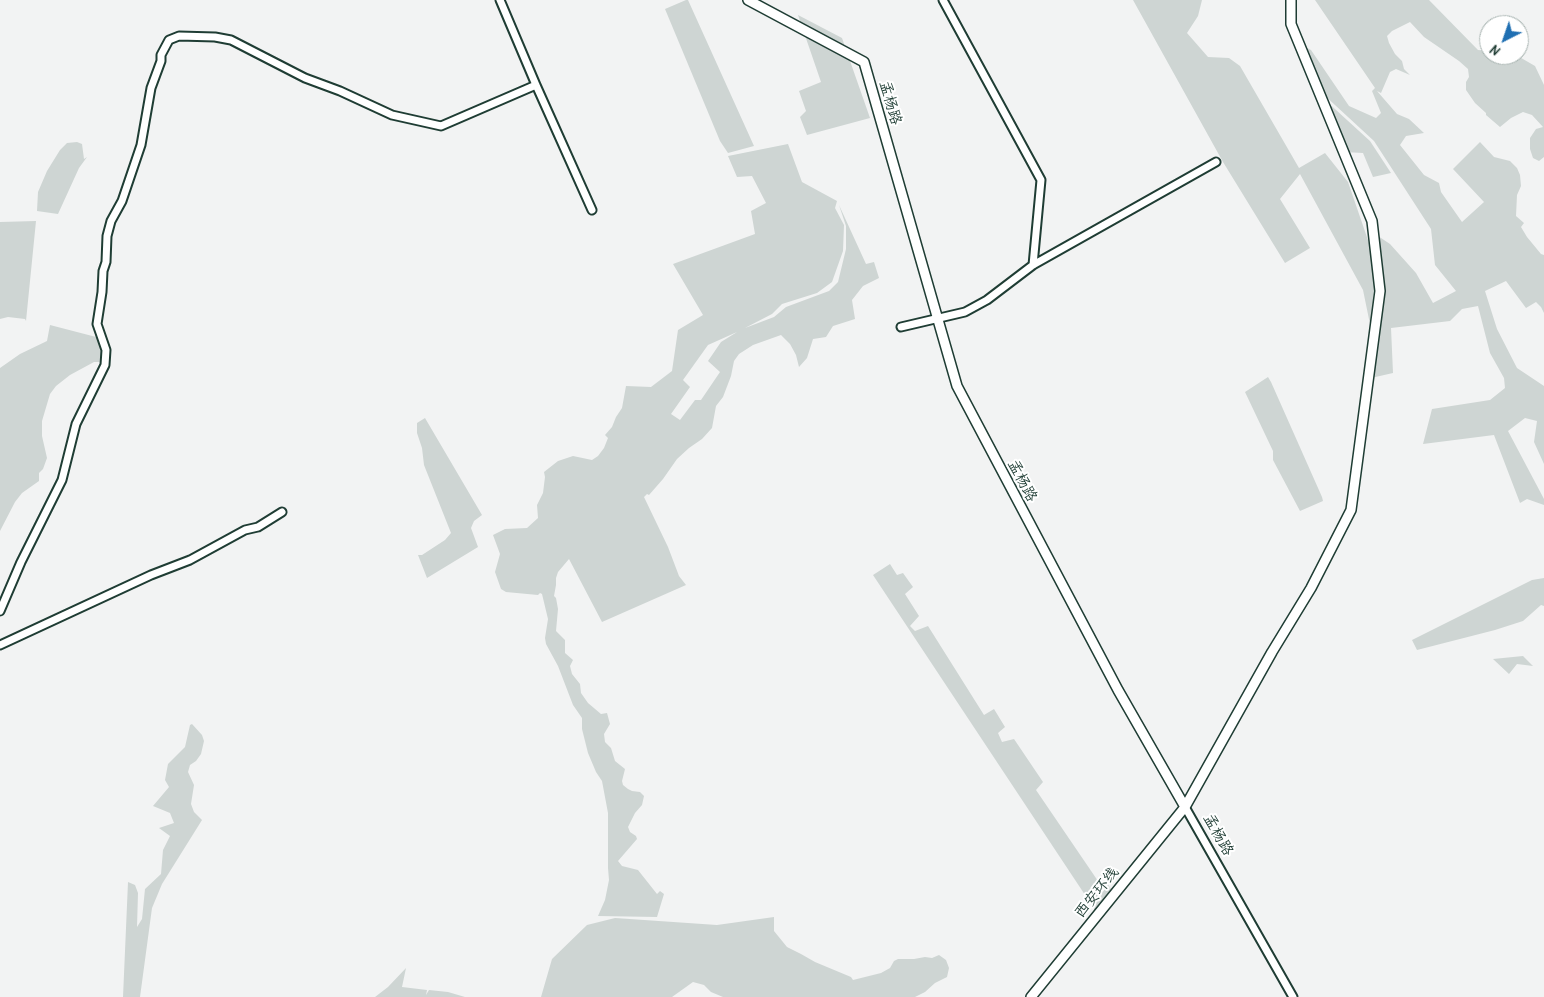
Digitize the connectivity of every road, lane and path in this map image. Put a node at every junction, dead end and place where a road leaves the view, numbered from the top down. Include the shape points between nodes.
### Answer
1 (500, 0) edge
2 (748, 0) edge
3 (943, 0) edge
4 (1292, 0) edge
5 (536, 86) junction
6 (1216, 162) dead end
7 (592, 210) dead end
8 (1033, 265) junction
9 (937, 318) junction
10 (900, 327) dead end
11 (282, 512) dead end
12 (0, 612) edge
13 (0, 645) edge
14 (1186, 807) junction
15 (1031, 997) edge
16 (1293, 997) edge

1 - 5 street
2 - 9 main road, 孟杨路 via 864,62
3 - 8 street via 1041,180
4 - 14 main road, 西安环线 via 1291,24 1372,221 1380,291 1351,510 1311,588
5 - 7 street
5 - 12 street via 441,126 392,115 305,78 231,40 179,36 169,40 161,55 152,88 141,145 107,236 97,324 106,350 105,365 76,424 62,480
6 - 8 street
8 - 9 street via 987,300 965,312
9 - 10 street
9 - 14 main road, 孟杨路 via 956,386 1118,690
11 - 13 street via 190,560
14 - 15 main road, 西安环线
14 - 16 street, 孟杨路

